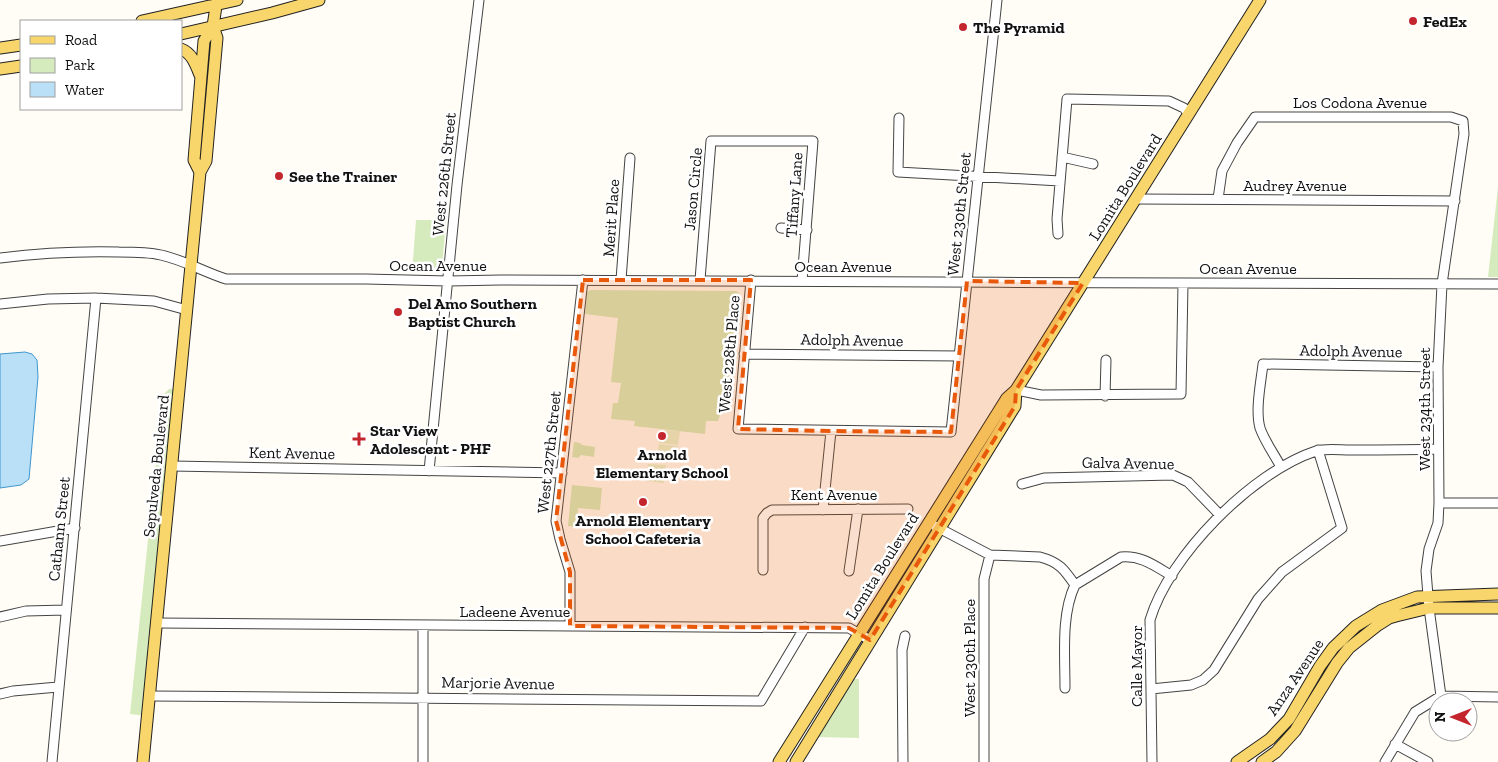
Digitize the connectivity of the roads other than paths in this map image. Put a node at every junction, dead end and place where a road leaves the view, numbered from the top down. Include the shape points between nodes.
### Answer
1 (237, 0) edge
2 (319, 0) edge
3 (479, 0) edge
4 (997, 0) edge
5 (1260, 0) edge
6 (217, 2) edge
7 (146, 20) edge
8 (213, 26) junction
9 (182, 34) edge
10 (20, 45) edge
11 (0, 48) edge
12 (182, 49) edge
13 (20, 66) edge
14 (0, 69) edge
15 (201, 76) junction
16 (1189, 114) junction
17 (899, 118) dead end
18 (1464, 121) joint
19 (813, 141) joint
20 (1062, 157) junction
21 (630, 158) dead end
22 (1093, 164) dead end
23 (200, 172) junction
24 (978, 176) junction
25 (1060, 181) junction
26 (1136, 199) junction
27 (1218, 199) junction
28 (1455, 201) junction
29 (781, 228) dead end
30 (806, 230) junction
31 (1058, 234) dead end
32 (0, 258) edge
33 (191, 264) junction
34 (583, 280) junction
35 (621, 280) junction
36 (700, 280) junction
37 (751, 280) junction
38 (448, 281) junction
39 (802, 281) junction
40 (967, 281) junction
41 (1083, 283) junction
42 (1183, 283) junction
43 (1442, 284) junction
44 (1498, 284) edge
45 (96, 298) junction
46 (0, 304) edge
47 (187, 310) junction
48 (744, 354) junction
49 (959, 356) junction
50 (1106, 360) dead end
51 (1438, 367) junction
52 (1016, 390) junction
53 (1105, 396) junction
54 (831, 431) junction
55 (1438, 449) junction
56 (1318, 450) junction
57 (172, 466) junction
58 (1281, 466) junction
59 (429, 471) junction
60 (562, 473) junction
61 (1022, 484) dead end
62 (1498, 503) edge
63 (1439, 504) junction
64 (858, 509) junction
65 (908, 509) dead end
66 (823, 510) junction
67 (1220, 514) junction
68 (929, 523) junction
69 (75, 528) junction
70 (941, 529) junction
71 (0, 541) edge
72 (990, 555) junction
73 (763, 570) dead end
74 (849, 571) dead end
75 (1172, 576) junction
76 (1075, 585) junction
77 (1498, 594) edge
78 (1428, 596) junction
79 (1429, 608) junction
80 (1498, 608) edge
81 (66, 610) junction
82 (0, 617) edge
83 (157, 623) junction
84 (423, 626) junction
85 (570, 626) junction
86 (805, 627) junction
87 (859, 634) junction
88 (905, 636) dead end
89 (870, 640) junction
90 (58, 687) junction
91 (1065, 688) dead end
92 (1151, 688) junction
93 (1440, 692) edge
94 (0, 694) edge
95 (150, 696) junction
96 (423, 697) junction
97 (1478, 697) edge
98 (1498, 697) edge
99 (1428, 704) edge
100 (1395, 744) junction
101 (52, 762) edge
102 (143, 762) edge
103 (423, 762) edge
104 (779, 762) edge
105 (796, 762) edge
106 (903, 762) edge
107 (984, 762) edge
108 (1152, 762) edge
109 (1237, 762) edge
110 (1262, 762) edge
111 (1385, 762) edge
112 (1428, 762) edge

1 - 6 main road
2 - 8 main road
3 - 38 street, West 226th Street
4 - 24 street, West 230th Street
5 - 16 main road, Lomita Boulevard
6 - 7 main road
6 - 8 main road, Sepulveda Boulevard
8 - 9 main road
8 - 15 main road, Sepulveda Boulevard via 204,41
8 - 23 main road, Sepulveda Boulevard via 217,38 215,67 206,161
10 - 11 main road
12 - 15 main road via 190,55
13 - 14 main road
15 - 23 main road, Sepulveda Boulevard via 194,160
16 - 20 street via 1169,101 1067,99
16 - 26 main road, Lomita Boulevard
17 - 24 street via 898,172
18 - 27 street, Los Codona Avenue via 1451,117 1256,117 1222,171
18 - 28 street, West 234th Street
19 - 30 street, Tiffany Lane
19 - 36 street, Jason Circle via 711,141
20 - 22 street
20 - 25 street
21 - 35 street, Merit Place
23 - 33 main road, Sepulveda Boulevard
24 - 25 street
24 - 40 street, West 230th Street
25 - 31 street via 1056,219
26 - 27 street, Audrey Avenue
26 - 41 main road, Lomita Boulevard
27 - 28 street, Audrey Avenue
28 - 43 street, West 234th Street
29 - 30 street
30 - 39 street, Tiffany Lane
32 - 33 street, Ocean Avenue via 81,251 125,252 158,254
33 - 38 street, Ocean Avenue via 226,279
33 - 47 main road, Sepulveda Boulevard
34 - 35 street, Ocean Avenue
34 - 38 street, Ocean Avenue
34 - 60 street, West 227th Street
35 - 36 street, Ocean Avenue
36 - 37 street, Ocean Avenue
37 - 39 street, Ocean Avenue
37 - 48 street, West 228th Place
38 - 59 street, West 226th Street
39 - 40 street, Ocean Avenue
40 - 41 street, Ocean Avenue
40 - 49 street, West 230th Street
41 - 42 street, Ocean Avenue
41 - 52 main road, Lomita Boulevard
42 - 43 street, Ocean Avenue
42 - 53 street via 1181,394
43 - 44 street, Ocean Avenue
43 - 51 street, West 234th Street
45 - 46 street
45 - 47 street via 154,301
45 - 69 street, Cathann Street
47 - 57 main road, Sepulveda Boulevard
48 - 49 street, Adolph Avenue
48 - 54 street, West 228th Place via 738,430
49 - 54 street, West 230th Street via 951,432
50 - 53 street
51 - 55 street, West 234th Street
51 - 58 street, Adolph Avenue via 1263,364 1258,416 1264,439
52 - 53 street via 1041,395
52 - 68 main road, Lomita Boulevard via 1007,398
52 - 70 main road, Lomita Boulevard via 1015,406
54 - 66 street
55 - 56 street
55 - 63 street, West 234th Street
56 - 58 street, Calle Mayor
56 - 92 street via 1342,528 1282,572 1258,599 1214,670 1203,680 1191,685
57 - 59 street, Kent Avenue
57 - 83 main road, Sepulveda Boulevard
58 - 67 street, Calle Mayor
59 - 60 street, Kent Avenue
60 - 85 street, West 227th Street via 556,521 570,572
61 - 67 street, Galva Avenue via 1044,478 1173,476 1188,482
62 - 63 street
63 - 78 street, West 234th Street via 1438,522 1427,563
64 - 65 street, Kent Avenue
64 - 66 street, Kent Avenue
64 - 74 street
66 - 73 street, Kent Avenue via 772,510 766,513 763,518
67 - 75 street, Calle Mayor via 1187,552
68 - 70 street
68 - 87 main road, Lomita Boulevard
69 - 71 street
69 - 81 street, Cathann Street
70 - 72 street
70 - 89 main road, Lomita Boulevard
72 - 76 street via 1047,559 1062,567
72 - 107 street, West 230th Place via 984,579
75 - 76 street via 1143,559 1129,556 1121,557
75 - 92 street, Calle Mayor via 1150,620
76 - 91 street via 1066,614
77 - 78 main road, Anza Avenue
78 - 79 street, West 234th Street
78 - 109 main road, Anza Avenue via 1382,610 1356,626 1320,666 1289,719 1270,739
79 - 80 main road, Anza Avenue
79 - 93 street, West 234th Street
79 - 110 main road, Anza Avenue via 1389,618 1349,648 1295,731
81 - 82 street via 26,611
81 - 90 street, Cathann Street
83 - 84 street, Ladeene Avenue
83 - 95 main road, Sepulveda Boulevard
84 - 85 street, Ladeene Avenue
84 - 96 street
85 - 86 street, Ladeene Avenue
86 - 87 street, Ladeene Avenue via 849,628
86 - 96 street, Marjorie Avenue via 761,701
87 - 89 street, Ladeene Avenue
87 - 104 main road, Lomita Boulevard
88 - 106 street via 902,650
89 - 105 main road, Lomita Boulevard
90 - 94 street
90 - 101 street, Cathann Street
92 - 108 street, Calle Mayor
95 - 96 street, Marjorie Avenue
95 - 102 main road, Sepulveda Boulevard
96 - 103 street
97 - 98 street
99 - 100 street via 1415,712
100 - 111 street
100 - 112 street

